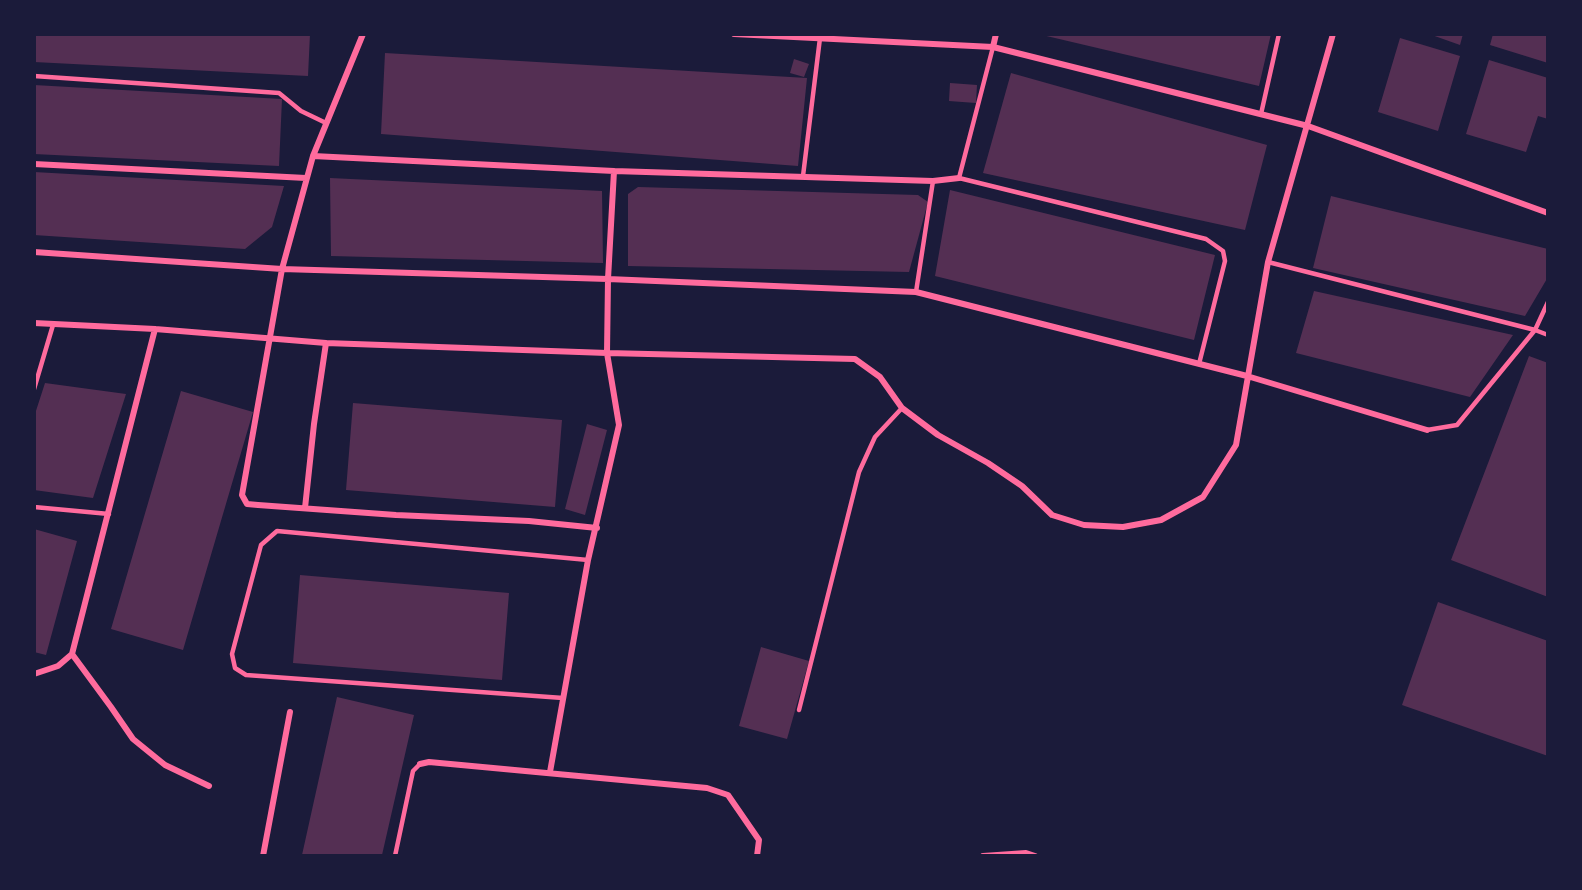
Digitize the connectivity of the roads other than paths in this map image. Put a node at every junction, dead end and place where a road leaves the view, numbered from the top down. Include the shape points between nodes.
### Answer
1 (363, 34) edge
2 (734, 34) edge
3 (996, 34) edge
4 (1279, 34) edge
5 (1333, 34) edge
6 (820, 38) junction
7 (993, 47) junction
8 (34, 76) edge
9 (1261, 114) junction
10 (326, 123) junction
11 (1308, 126) junction
12 (313, 156) junction
13 (34, 164) edge
14 (614, 171) junction
15 (803, 177) junction
16 (306, 178) junction
17 (959, 178) junction
18 (933, 181) junction
19 (1548, 213) edge
20 (34, 252) edge
21 (1268, 262) junction
22 (282, 268) junction
23 (608, 279) junction
24 (916, 292) junction
25 (1548, 302) edge
26 (34, 323) edge
27 (53, 325) junction
28 (155, 329) junction
29 (1535, 330) junction
30 (1548, 335) edge
31 (271, 337) junction
32 (326, 342) junction
33 (607, 353) junction
34 (1199, 364) junction
35 (1248, 376) junction
36 (34, 389) edge
37 (902, 408) junction
38 (1427, 430) joint
39 (34, 507) edge
40 (305, 508) junction
41 (109, 514) junction
42 (597, 528) junction
43 (588, 560) junction
44 (72, 654) junction
45 (34, 674) edge
46 (563, 698) junction
47 (799, 710) dead end
48 (290, 712) dead end
49 (420, 764) joint
50 (550, 772) junction
51 (209, 786) dead end
52 (263, 855) edge
53 (395, 855) edge
54 (757, 855) edge
55 (983, 855) edge
56 (1035, 855) edge

1 - 10 street
2 - 6 street
3 - 7 street
4 - 9 lane
5 - 11 street
6 - 7 street
6 - 15 lane
7 - 9 street
7 - 17 lane
8 - 10 lane via 279,93 301,111
9 - 11 street
10 - 12 street
11 - 19 street
11 - 21 street
12 - 14 street
12 - 16 street
13 - 16 street
14 - 15 street
14 - 23 street
15 - 18 street
16 - 22 street
17 - 18 street
17 - 34 lane via 1206,239 1223,251 1225,261
18 - 24 lane
20 - 22 street
21 - 29 lane
21 - 35 street
22 - 23 street
22 - 31 street
23 - 24 street
23 - 33 street
24 - 34 street
25 - 29 lane
26 - 27 street
27 - 28 street
27 - 36 lane
28 - 31 street
28 - 41 street
29 - 30 lane
29 - 38 lane via 1457,424
31 - 32 street
31 - 40 street via 242,495 247,504
32 - 33 street
32 - 40 street
33 - 37 street via 855,359 880,377
33 - 42 street via 619,425
34 - 35 street
35 - 37 street via 1236,445 1203,497 1161,520 1123,527 1084,525 1052,515 1022,486 938,435
35 - 38 street
37 - 47 lane via 875,437 859,472
39 - 41 lane
40 - 42 street
41 - 44 street
42 - 43 street
43 - 46 street
43 - 46 lane via 277,531 261,545 232,654 235,668 246,675
44 - 45 street via 58,666
44 - 51 street via 133,739 165,765
46 - 50 street
48 - 52 street
49 - 50 street
49 - 53 lane via 413,771
50 - 54 street via 706,788 728,795 759,840
55 - 56 street

